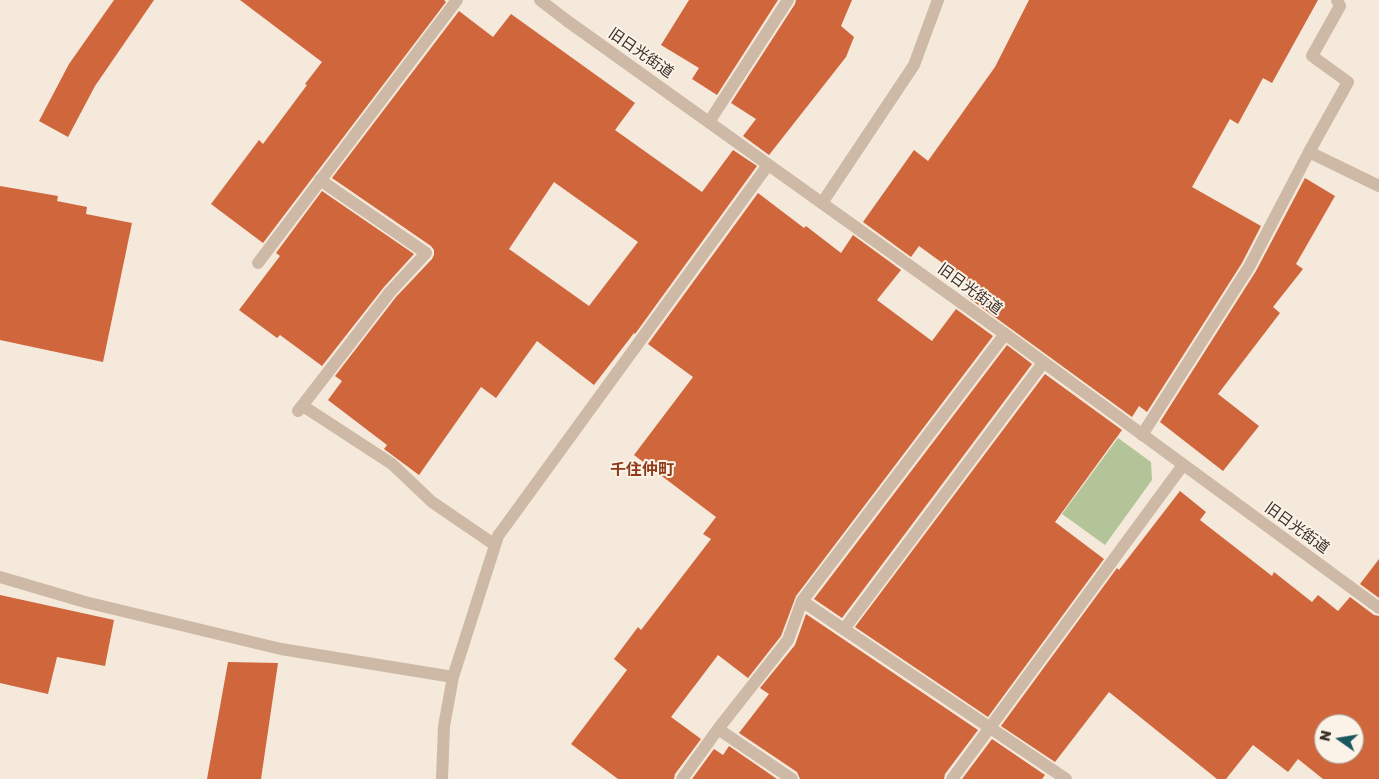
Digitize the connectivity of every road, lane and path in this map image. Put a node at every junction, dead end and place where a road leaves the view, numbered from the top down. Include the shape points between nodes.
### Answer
1 (457, 0) edge
2 (540, 0) edge
3 (788, 0) edge
4 (938, 0) edge
5 (1337, 0) edge
6 (709, 122) junction
7 (1310, 152) junction
8 (768, 164) junction
9 (320, 180) junction
10 (1379, 186) edge
11 (822, 203) junction
12 (258, 263) dead end
13 (1005, 334) junction
14 (1043, 363) junction
15 (1142, 435) junction
16 (1183, 465) junction
17 (495, 545) junction
18 (0, 577) edge
19 (802, 601) junction
20 (1379, 608) edge
21 (844, 629) junction
22 (453, 678) junction
23 (990, 727) junction
24 (718, 729) junction
25 (442, 779) edge
26 (682, 779) edge
27 (792, 779) edge
28 (952, 779) edge
29 (1066, 779) edge

1 - 9 street
2 - 6 street, 旧日光街道
3 - 6 street
4 - 11 street via 914,65
5 - 7 street via 1340,6 1312,56 1348,82
6 - 8 street, 旧日光街道
7 - 10 street
7 - 15 street via 1249,267
8 - 11 street, 旧日光街道
8 - 17 street via 498,536
9 - 12 street
9 - 17 street via 426,253 390,292 301,409 392,464 432,502
11 - 13 street, 旧日光街道
13 - 14 street, 旧日光街道
13 - 19 street
14 - 15 street, 旧日光街道
14 - 21 street
15 - 16 street, 旧日光街道
16 - 20 street, 旧日光街道
16 - 23 street
17 - 22 street
18 - 22 street via 85,602 281,649
19 - 21 street
19 - 24 street via 788,640
21 - 23 street
22 - 25 street via 444,726
23 - 28 street
23 - 29 street
24 - 26 street
24 - 27 street

